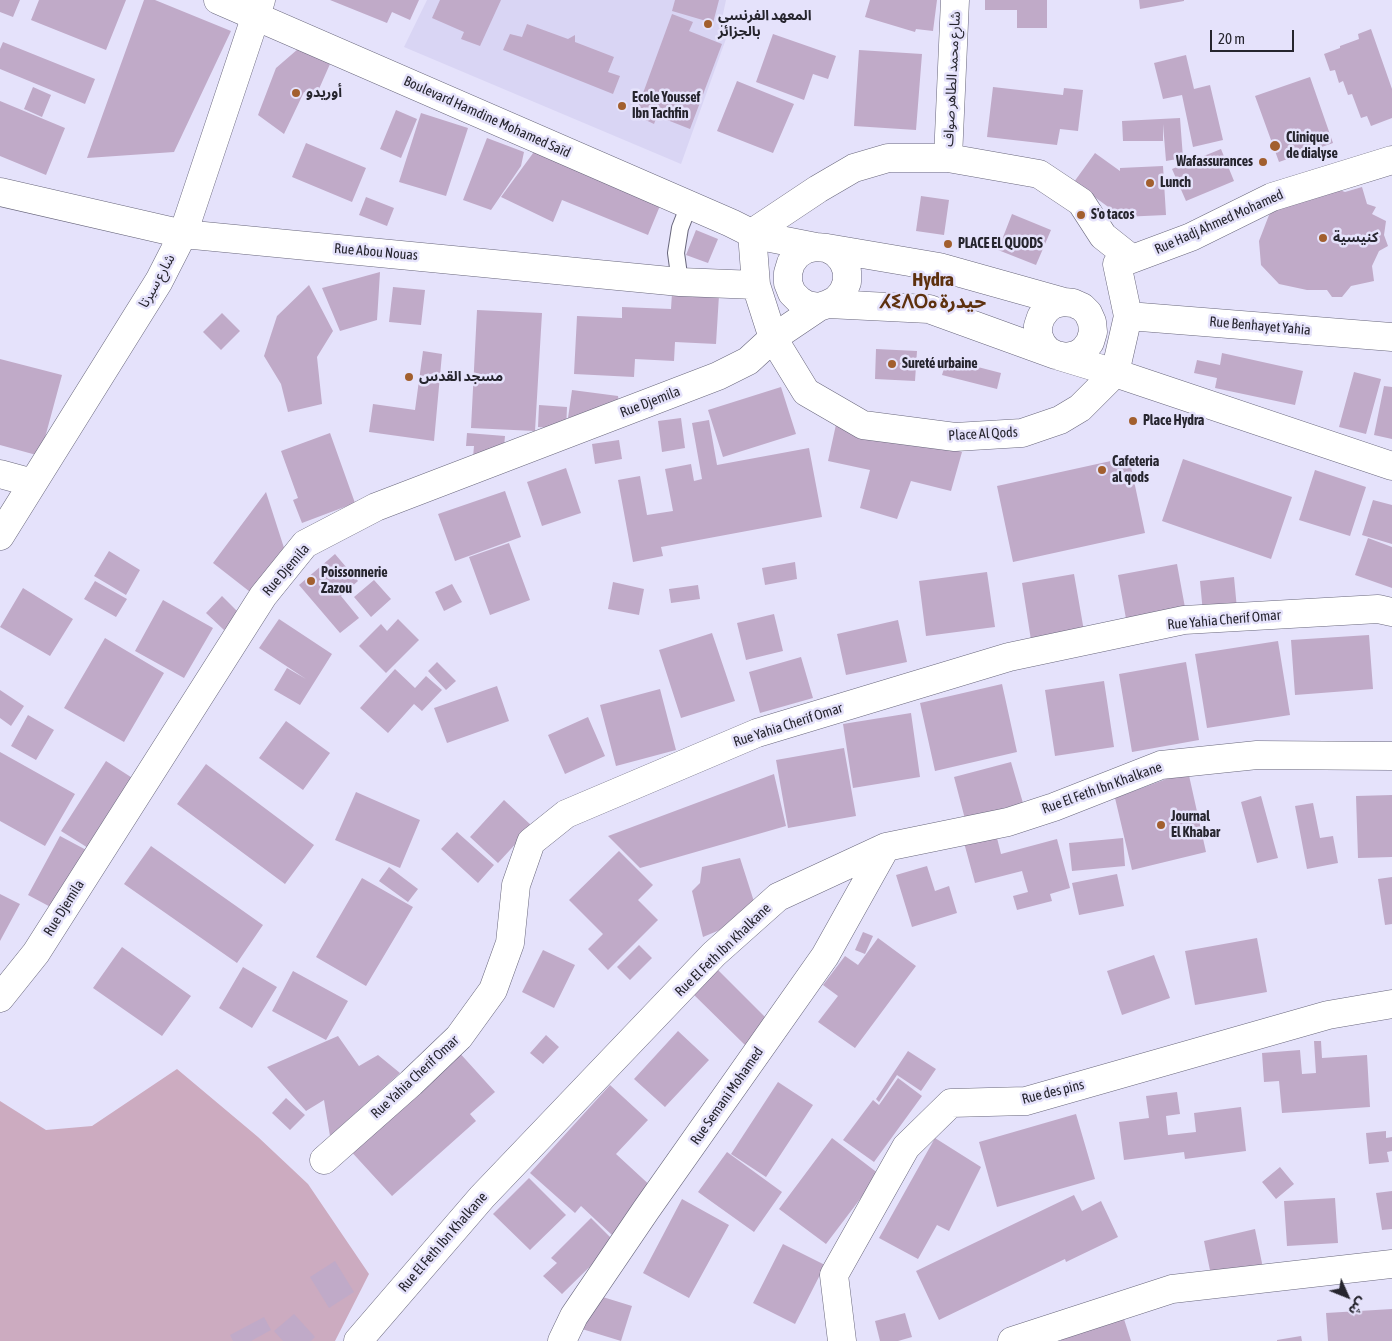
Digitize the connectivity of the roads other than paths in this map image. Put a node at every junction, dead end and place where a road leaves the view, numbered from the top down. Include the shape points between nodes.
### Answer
1 (218, 0) edge
2 (955, 0) edge
3 (258, 8) edge
4 (948, 158) junction
5 (1392, 160) edge
6 (0, 192) edge
7 (689, 205) junction
8 (183, 234) junction
9 (754, 234) junction
10 (822, 248) junction
11 (1132, 259) junction
12 (680, 282) junction
13 (756, 286) junction
14 (792, 293) junction
15 (1064, 302) junction
16 (824, 306) junction
17 (1128, 316) junction
18 (1092, 322) junction
19 (1392, 337) edge
20 (774, 338) junction
21 (1057, 356) junction
22 (1108, 371) junction
23 (1392, 466) edge
24 (0, 474) edge
25 (33, 483) junction
26 (0, 536) edge
27 (1392, 612) edge
28 (1392, 756) edge
29 (886, 847) junction
30 (0, 998) edge
31 (1392, 1004) edge
32 (324, 1160) dead end
33 (1392, 1264) edge
34 (358, 1341) edge
35 (562, 1341) edge
36 (842, 1341) edge
37 (1012, 1341) edge

1 - 3 street, Boulevard Hamdine Mohamed Saïd
2 - 4 street, شارع محمد الطاهر صواف
3 - 7 street, Boulevard Hamdine Mohamed Saïd
3 - 8 street, شارع سيرتا
4 - 9 street via 888,158 854,168
4 - 11 street via 1039,174 1080,202 1103,236
5 - 11 street, Rue Hadj Ahmed Mohamed via 1272,197 1191,237
6 - 8 street, Rue Abou Nouas
7 - 9 street, Boulevard Hamdine Mohamed Saïd
7 - 12 lane via 680,228 676,253
8 - 12 street, Rue Abou Nouas
8 - 25 street, شارع سيرتا via 159,281
9 - 10 street, Boulevard Hamdine Mohamed Saïd
9 - 13 street, Place Al Qods
9 - 14 street
10 - 14 street via 806,249 797,254 788,273
10 - 15 street, Boulevard Hamdine Mohamed Saïd via 939,267
10 - 16 street via 836,253 847,271 843,292
11 - 17 street via 1117,264
12 - 13 street, Rue Abou Nouas
13 - 20 street, Place Al Qods
14 - 16 street via 807,305
15 - 18 street via 1082,307
15 - 21 street via 1046,309 1038,326 1042,344
16 - 20 street, Rue Djemila
16 - 21 street via 928,309
17 - 19 street, Rue Benhayet Yahia
17 - 22 street
18 - 21 street via 1093,332 1084,350 1076,355
18 - 22 street via 1104,339
20 - 22 street, Place Al Qods via 806,392 863,425 955,437 1022,432 1060,420 1080,408
20 - 30 street, Rue Djemila via 748,360 718,376 376,507 304,544 263,596 36,953
21 - 22 street
22 - 23 street
24 - 25 street
25 - 26 street, شارع سيرتا
27 - 32 street, Rue Yahia Cherif Omar via 1378,609 1184,620 1009,657 756,733 566,814 531,842 516,885 510,943 493,990 459,1037
28 - 29 street, Rue El Feth Ibn Khalkane via 1257,755 1161,765 1008,822
29 - 34 street, Rue El Feth Ibn Khalkane via 778,897 714,954 482,1197
29 - 35 street, Rue Semani Mohamed via 825,956 646,1210 574,1316
31 - 36 street, Rue des pins via 1328,1015 1026,1101 951,1103 906,1147 834,1275
33 - 37 street via 1172,1289

